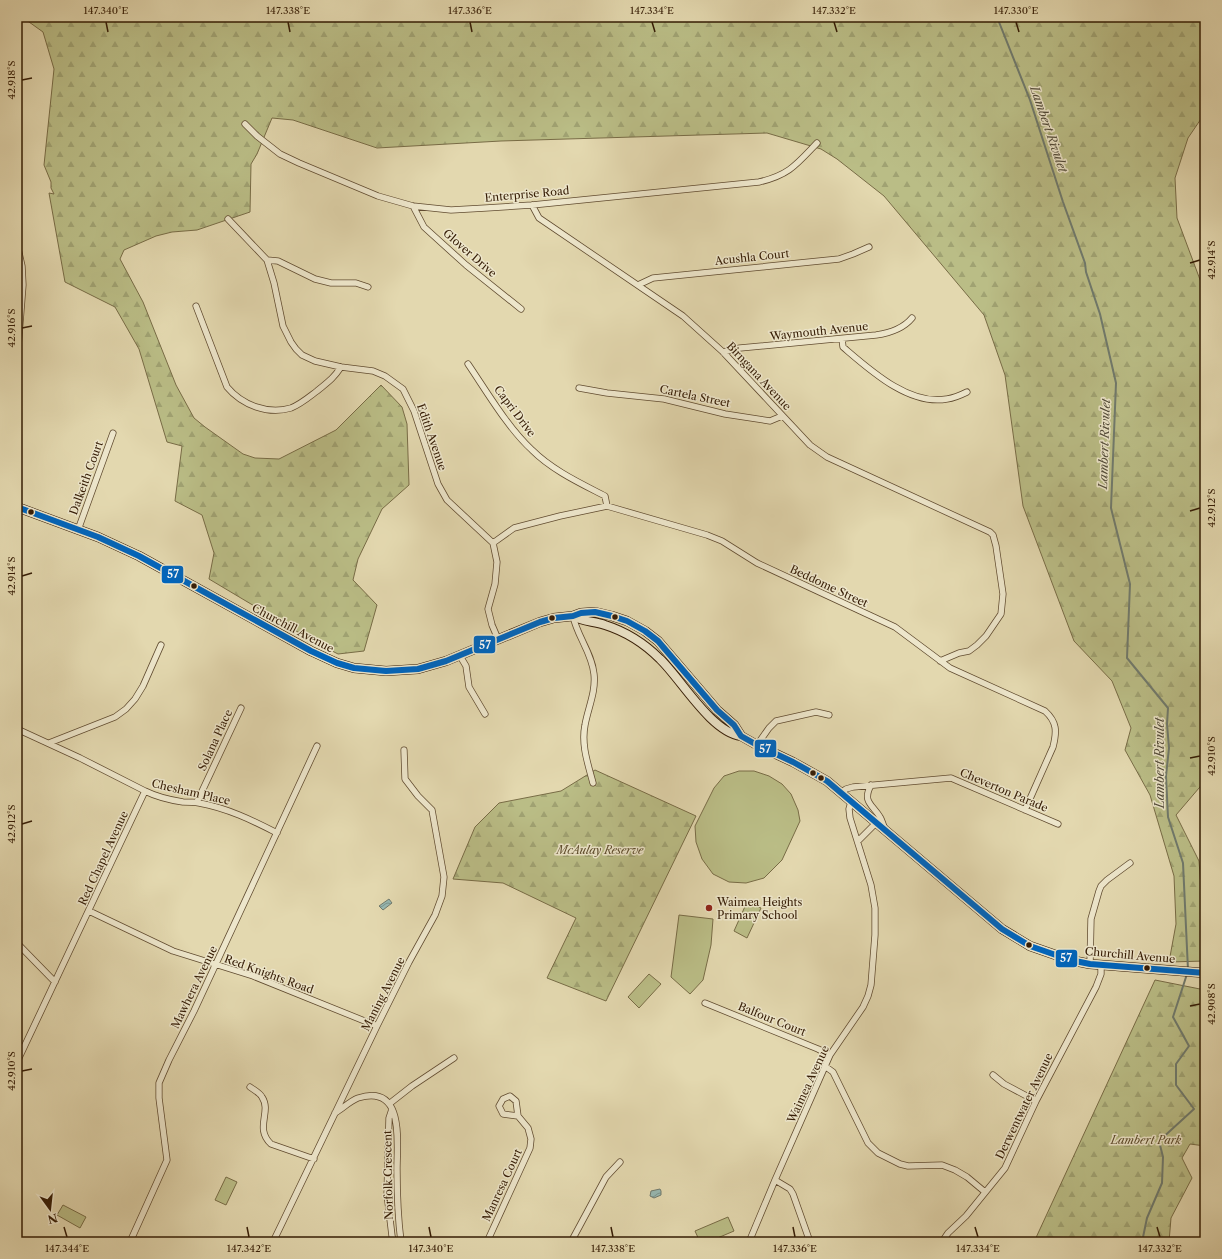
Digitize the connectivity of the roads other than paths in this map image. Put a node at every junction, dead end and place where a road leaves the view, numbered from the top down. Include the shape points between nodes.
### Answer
1 (245, 124) dead end
2 (817, 143) dead end
3 (532, 205) junction
4 (413, 206) junction
5 (228, 219) dead end
6 (17, 244) edge
7 (869, 247) dead end
8 (266, 260) junction
9 (638, 285) junction
10 (368, 287) dead end
11 (196, 306) dead end
12 (521, 309) dead end
13 (912, 318) dead end
14 (842, 339) junction
15 (723, 352) junction
16 (17, 361) edge
17 (468, 364) dead end
18 (341, 367) junction
19 (579, 388) dead end
20 (967, 392) dead end
21 (782, 416) junction
22 (113, 433) dead end
23 (607, 506) junction
24 (17, 507) edge
25 (78, 530) junction
26 (493, 544) junction
27 (573, 616) junction
28 (498, 639) junction
29 (162, 644) dead end
30 (460, 656) junction
31 (940, 661) junction
32 (240, 708) dead end
33 (485, 714) dead end
34 (829, 714) dead end
35 (17, 728) edge
36 (741, 736) junction
37 (50, 743) junction
38 (317, 746) dead end
39 (757, 746) junction
40 (404, 750) dead end
41 (593, 783) dead end
42 (871, 785) junction
43 (145, 791) junction
44 (841, 793) junction
45 (197, 802) junction
46 (851, 802) junction
47 (1025, 810) junction
48 (875, 824) junction
49 (1058, 824) dead end
50 (886, 832) junction
51 (277, 833) junction
52 (858, 841) junction
53 (1130, 863) dead end
54 (89, 911) junction
55 (17, 943) edge
56 (216, 964) junction
57 (1090, 964) junction
58 (1101, 966) junction
59 (1205, 973) edge
60 (55, 982) junction
61 (705, 1003) dead end
62 (377, 1026) junction
63 (830, 1055) junction
64 (454, 1058) dead end
65 (17, 1062) edge
66 (826, 1067) junction
67 (993, 1075) dead end
68 (250, 1087) dead end
69 (1036, 1101) junction
70 (390, 1107) junction
71 (335, 1114) junction
72 (518, 1116) dead end
73 (314, 1158) junction
74 (620, 1162) dead end
75 (775, 1180) junction
76 (985, 1192) junction
77 (130, 1242) edge
78 (273, 1242) edge
79 (394, 1242) edge
80 (401, 1242) edge
81 (487, 1242) edge
82 (572, 1242) edge
83 (749, 1242) edge
84 (810, 1242) edge
85 (942, 1242) edge

1 - 4 street, Enterprise Road via 280,154 378,196
2 - 3 street, Enterprise Road via 794,168 759,182
3 - 4 street, Enterprise Road via 451,210
3 - 9 street, Birngana Avenue via 539,218
4 - 12 street, Glover Drive via 424,227
5 - 8 street, Edith Avenue
6 - 16 street via 23,285
7 - 9 street, Acushla Court via 839,258 653,278
8 - 10 street via 278,261 315,279 331,283 356,283
8 - 18 street, Edith Avenue via 274,283 283,326 291,342 302,355 315,362
9 - 15 street, Birngana Avenue via 683,316
11 - 18 street via 227,387 251,405 265,410 292,408 334,378
13 - 14 street, Waymouth Avenue via 907,324 890,333
14 - 15 street, Waymouth Avenue via 740,348
14 - 20 street via 843,347 882,380 917,396 926,399 947,399
15 - 21 street, Birngana Avenue
17 - 23 street, Capri Drive via 532,451 549,464 605,496
18 - 26 street, Edith Avenue via 373,371 385,376 402,389 414,411 438,484 447,500
19 - 21 street, Cartela Street via 664,399 725,414 770,421
21 - 31 street, Birngana Avenue via 810,445 827,457 993,535 1003,594 1000,614 990,630 970,651
22 - 25 street, Dalkeith Court
23 - 26 street, Beddome Street via 514,528
23 - 31 street, Beddome Street via 722,541 757,563 895,627
24 - 25 street, Churchill Avenue
25 - 30 street, Churchill Avenue via 139,556 337,663 386,672 418,668
26 - 28 street via 497,562 488,609
27 - 28 street, Churchill Avenue via 540,622
27 - 36 street, Churchill Avenue via 580,620 604,624 640,642 660,659 708,716 733,735
27 - 36 street, Churchill Avenue via 595,612 627,621 644,631 667,650
27 - 41 street via 594,671 593,693 584,726 584,748
28 - 30 street, Churchill Avenue
29 - 37 street via 136,699 126,709 116,717
30 - 33 street via 466,666 470,687
31 - 47 street, Beddome Street via 950,668 1045,711 1052,718 1056,736 1053,747
32 - 45 street, Solana Place
34 - 39 street via 816,712 776,721 768,728
35 - 37 street
36 - 39 street, Churchill Avenue
37 - 43 street
38 - 51 street, Mawhera Avenue
39 - 44 street, Churchill Avenue via 793,762
40 - 62 street, Maning Avenue via 405,779 432,810 444,877 442,896 435,915
42 - 44 street, Cheverton Parade via 853,787
42 - 47 street, Cheverton Parade via 951,778
42 - 50 street via 868,802 880,817
43 - 45 street, Chesham Place via 168,799
43 - 54 street, Red Chapel Avenue
44 - 46 street, Churchill Avenue
45 - 51 street, Chesham Place via 227,810
46 - 48 street, Churchill Avenue
46 - 52 street, Waimea Avenue via 850,818
47 - 49 street, Cheverton Parade
48 - 50 street, Churchill Avenue
48 - 52 street
50 - 57 street, Churchill Avenue via 1002,929 1030,946
51 - 56 street, Mawhera Avenue
52 - 63 street, Waimea Avenue via 875,908 871,985 863,1007
53 - 57 street via 1107,880 1099,891 1091,919
54 - 56 street, Red Knights Road via 173,951
54 - 60 street, Red Chapel Avenue
55 - 60 street
56 - 62 street, Red Knights Road via 253,976
56 - 77 street, Mawhera Avenue via 159,1084 168,1160
57 - 58 street, Churchill Avenue
58 - 59 street, Churchill Avenue
58 - 69 street, Derwentwater Avenue via 1096,987
60 - 65 street, Red Chapel Avenue
61 - 63 street, Balfour Court
62 - 71 street, Maning Avenue
63 - 66 street, Waimea Avenue
64 - 70 street via 412,1086
66 - 75 street, Waimea Avenue
66 - 76 street via 833,1072 868,1143 878,1153 908,1166 942,1165 967,1177
67 - 69 street via 1004,1084
68 - 73 street via 262,1096 266,1104 263,1130 266,1139 271,1144
69 - 76 street, Derwentwater Avenue via 1005,1168
70 - 71 street via 383,1098 372,1096 357,1099
70 - 79 street, Norfolk Crescent via 387,1194
70 - 80 street, Norfolk Crescent via 398,1126 397,1200
71 - 73 street, Maning Avenue
72 - 81 street, Manresa Court via 528,1128 530,1148
73 - 78 street, Maning Avenue
74 - 82 street via 606,1177
75 - 83 street, Waimea Avenue
75 - 84 street via 790,1189 793,1194
76 - 85 street, Derwentwater Avenue

